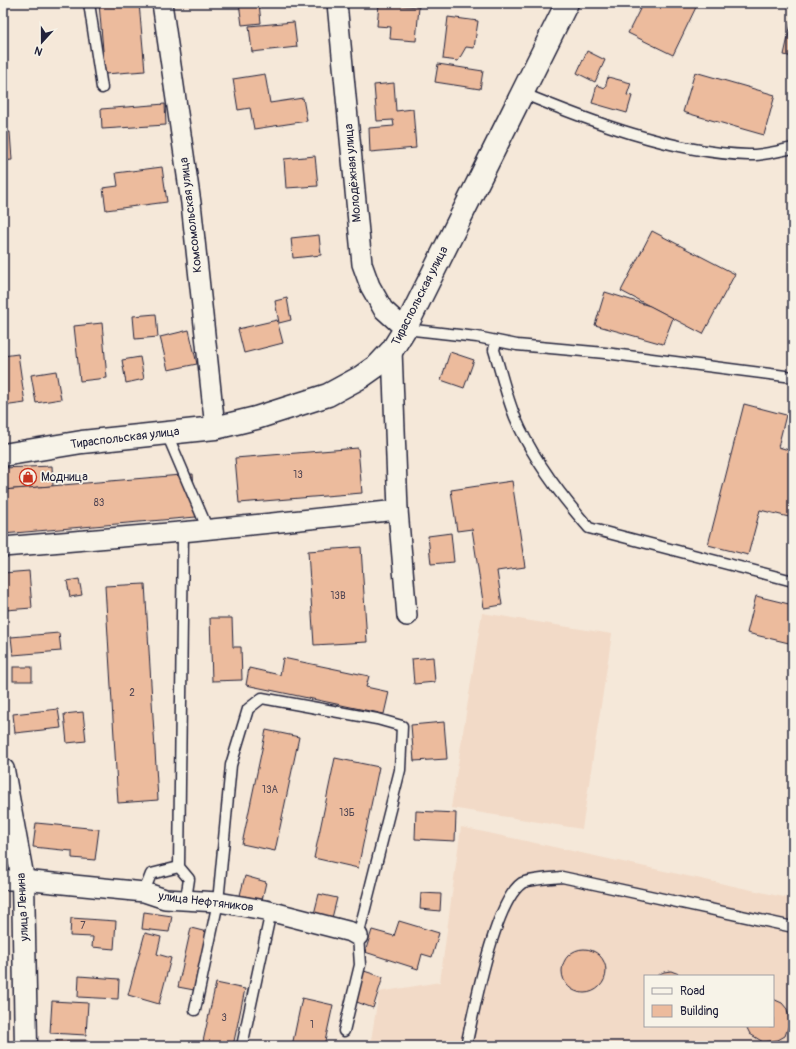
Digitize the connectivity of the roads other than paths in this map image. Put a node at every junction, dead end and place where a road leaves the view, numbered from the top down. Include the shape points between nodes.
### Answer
1 (89, 3) edge
2 (162, 3) edge
3 (337, 3) edge
4 (567, 3) edge
5 (102, 88) dead end
6 (522, 93) junction
7 (793, 148) edge
8 (405, 329) junction
9 (496, 341) junction
10 (392, 350) junction
11 (793, 377) edge
12 (215, 428) junction
13 (167, 434) junction
14 (3, 455) edge
15 (398, 510) junction
16 (208, 530) junction
17 (183, 532) junction
18 (3, 547) edge
19 (793, 581) edge
20 (407, 616) dead end
21 (3, 770) edge
22 (179, 867) junction
23 (13, 880) edge
24 (144, 892) junction
25 (186, 899) junction
26 (218, 902) junction
27 (271, 911) junction
28 (793, 927) edge
29 (358, 936) junction
30 (195, 1010) dead end
31 (344, 1032) dead end
32 (26, 1046) edge
33 (242, 1046) edge
34 (466, 1046) edge

1 - 5 lane
2 - 12 street, Комсомольская улица via 191,203
3 - 8 street, Молодёжная улица via 362,264 370,286 383,309
4 - 6 street, Тираспольская улица
6 - 7 lane via 587,120 686,148 749,156
6 - 8 street, Тираспольская улица
8 - 9 lane
8 - 10 street, Тираспольская улица
9 - 11 lane
9 - 19 lane via 494,350 515,417 535,454 568,503 589,528
10 - 12 street, Тираспольская улица via 378,365 361,377 328,395
10 - 15 street
12 - 13 street, Тираспольская улица
13 - 14 street, Тираспольская улица via 82,442
13 - 16 lane
15 - 16 street
15 - 20 street
16 - 17 street
17 - 18 street
17 - 22 lane
21 - 23 street, улица Ленина
22 - 24 lane via 151,874
22 - 25 lane via 189,878
23 - 24 street, улица Нефтяников
23 - 32 street, улица Ленина
24 - 25 street, улица Нефтяников via 165,899
25 - 26 street, улица Нефтяников
26 - 27 street, улица Нефтяников
26 - 29 lane via 231,765 248,709 262,698 377,719 402,726 400,770
26 - 30 lane
27 - 29 street, улица Нефтяников
27 - 33 lane
28 - 34 lane via 562,877 523,882 512,894 499,918
29 - 31 lane via 360,965

